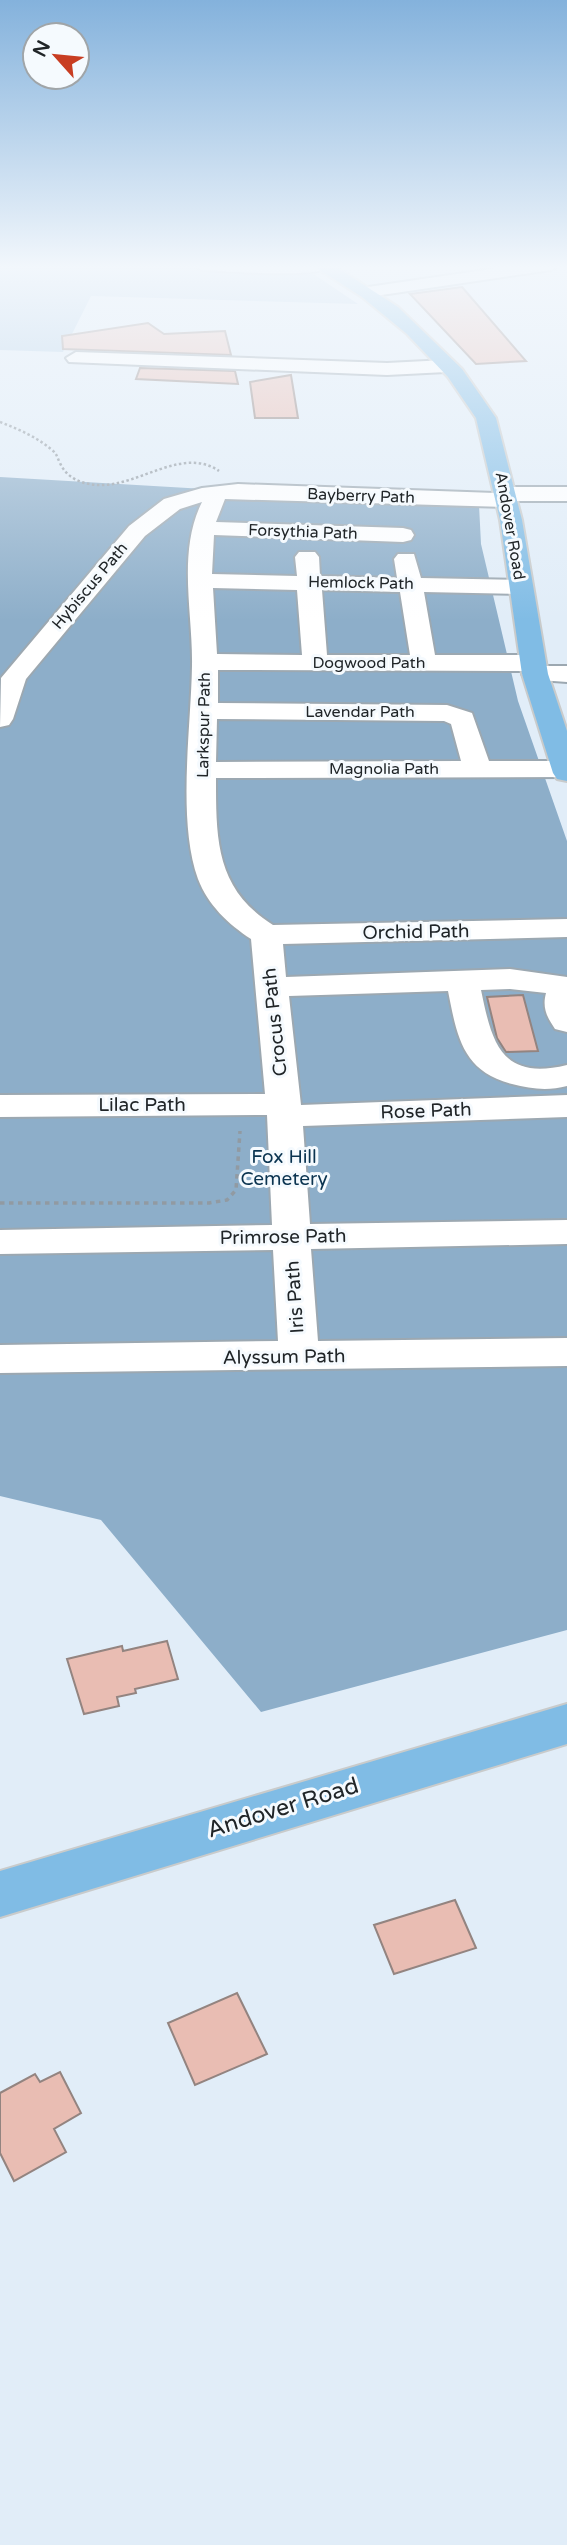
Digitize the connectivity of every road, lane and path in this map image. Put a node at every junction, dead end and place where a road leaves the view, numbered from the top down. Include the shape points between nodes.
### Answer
1 (461, 384) edge
2 (0, 422) edge
3 (222, 493) junction
4 (567, 494) edge
5 (408, 497) junction
6 (506, 497) junction
7 (203, 528) junction
8 (306, 532) junction
9 (403, 535) junction
10 (202, 581) junction
11 (308, 582) junction
12 (409, 584) junction
13 (521, 587) junction
14 (205, 662) junction
15 (315, 663) junction
16 (424, 663) junction
17 (534, 668) junction
18 (567, 674) edge
19 (203, 711) junction
20 (0, 719) edge
21 (477, 768) junction
22 (202, 770) junction
23 (566, 771) edge
24 (567, 928) edge
25 (266, 935) junction
26 (463, 982) junction
27 (272, 986) junction
28 (565, 986) edge
29 (567, 1023) edge
30 (567, 1075) edge
31 (0, 1105) edge
32 (242, 1105) junction
33 (567, 1106) edge
34 (284, 1110) junction
35 (0, 1203) edge
36 (567, 1232) edge
37 (292, 1236) junction
38 (0, 1242) edge
39 (567, 1352) edge
40 (299, 1357) junction
41 (0, 1359) edge
42 (567, 1724) edge
43 (0, 1894) edge

1 - 6 main road, Andover Road via 486,418
2 - 3 path via 23,430 57,453 72,480 114,485 193,461 216,467
3 - 5 street, Bayberry Path
3 - 7 street, Larkspur Path
3 - 20 street, Hybiscus Path via 172,504 137,531 14,678
4 - 6 street, Bayberry Path
5 - 6 street, Bayberry Path
5 - 9 street
6 - 13 main road, Andover Road
7 - 8 street, Forsythia Path
7 - 10 street, Larkspur Path
8 - 9 street, Forsythia Path
8 - 11 street
9 - 12 street
10 - 11 street, Hemlock Path
10 - 14 street, Larkspur Path
11 - 12 street, Hemlock Path
11 - 15 street
12 - 13 street, Hemlock Path
12 - 16 street
13 - 17 main road, Andover Road
14 - 15 street, Dogwood Path
14 - 19 street, Larkspur Path
15 - 16 street, Dogwood Path
16 - 17 street, Dogwood Path
17 - 18 street, Dogwood Path
17 - 23 main road, Andover Road
19 - 21 street, Lavendar Path via 447,713 463,719
19 - 22 street, Larkspur Path
21 - 22 street, Magnolia Path
21 - 23 street, Magnolia Path
22 - 25 street, Larkspur Path via 211,869 221,897 238,918
24 - 25 street, Orchid Path
25 - 27 street, Crocus Path
26 - 27 street
26 - 28 street via 510,979
26 - 30 street via 475,1041 495,1068 544,1080
27 - 34 street, Crocus Path
28 - 29 street via 559,1001
31 - 32 street, Lilac Path
32 - 34 street, Lilac Path
32 - 35 path via 236,1190 227,1200
33 - 34 street, Rose Path
34 - 37 street, Crocus Path
36 - 37 street, Primrose Path
37 - 38 street, Primrose Path
37 - 40 street, Iris Path
39 - 40 street, Alyssum Path
40 - 41 street, Alyssum Path
42 - 43 main road, Andover Road

